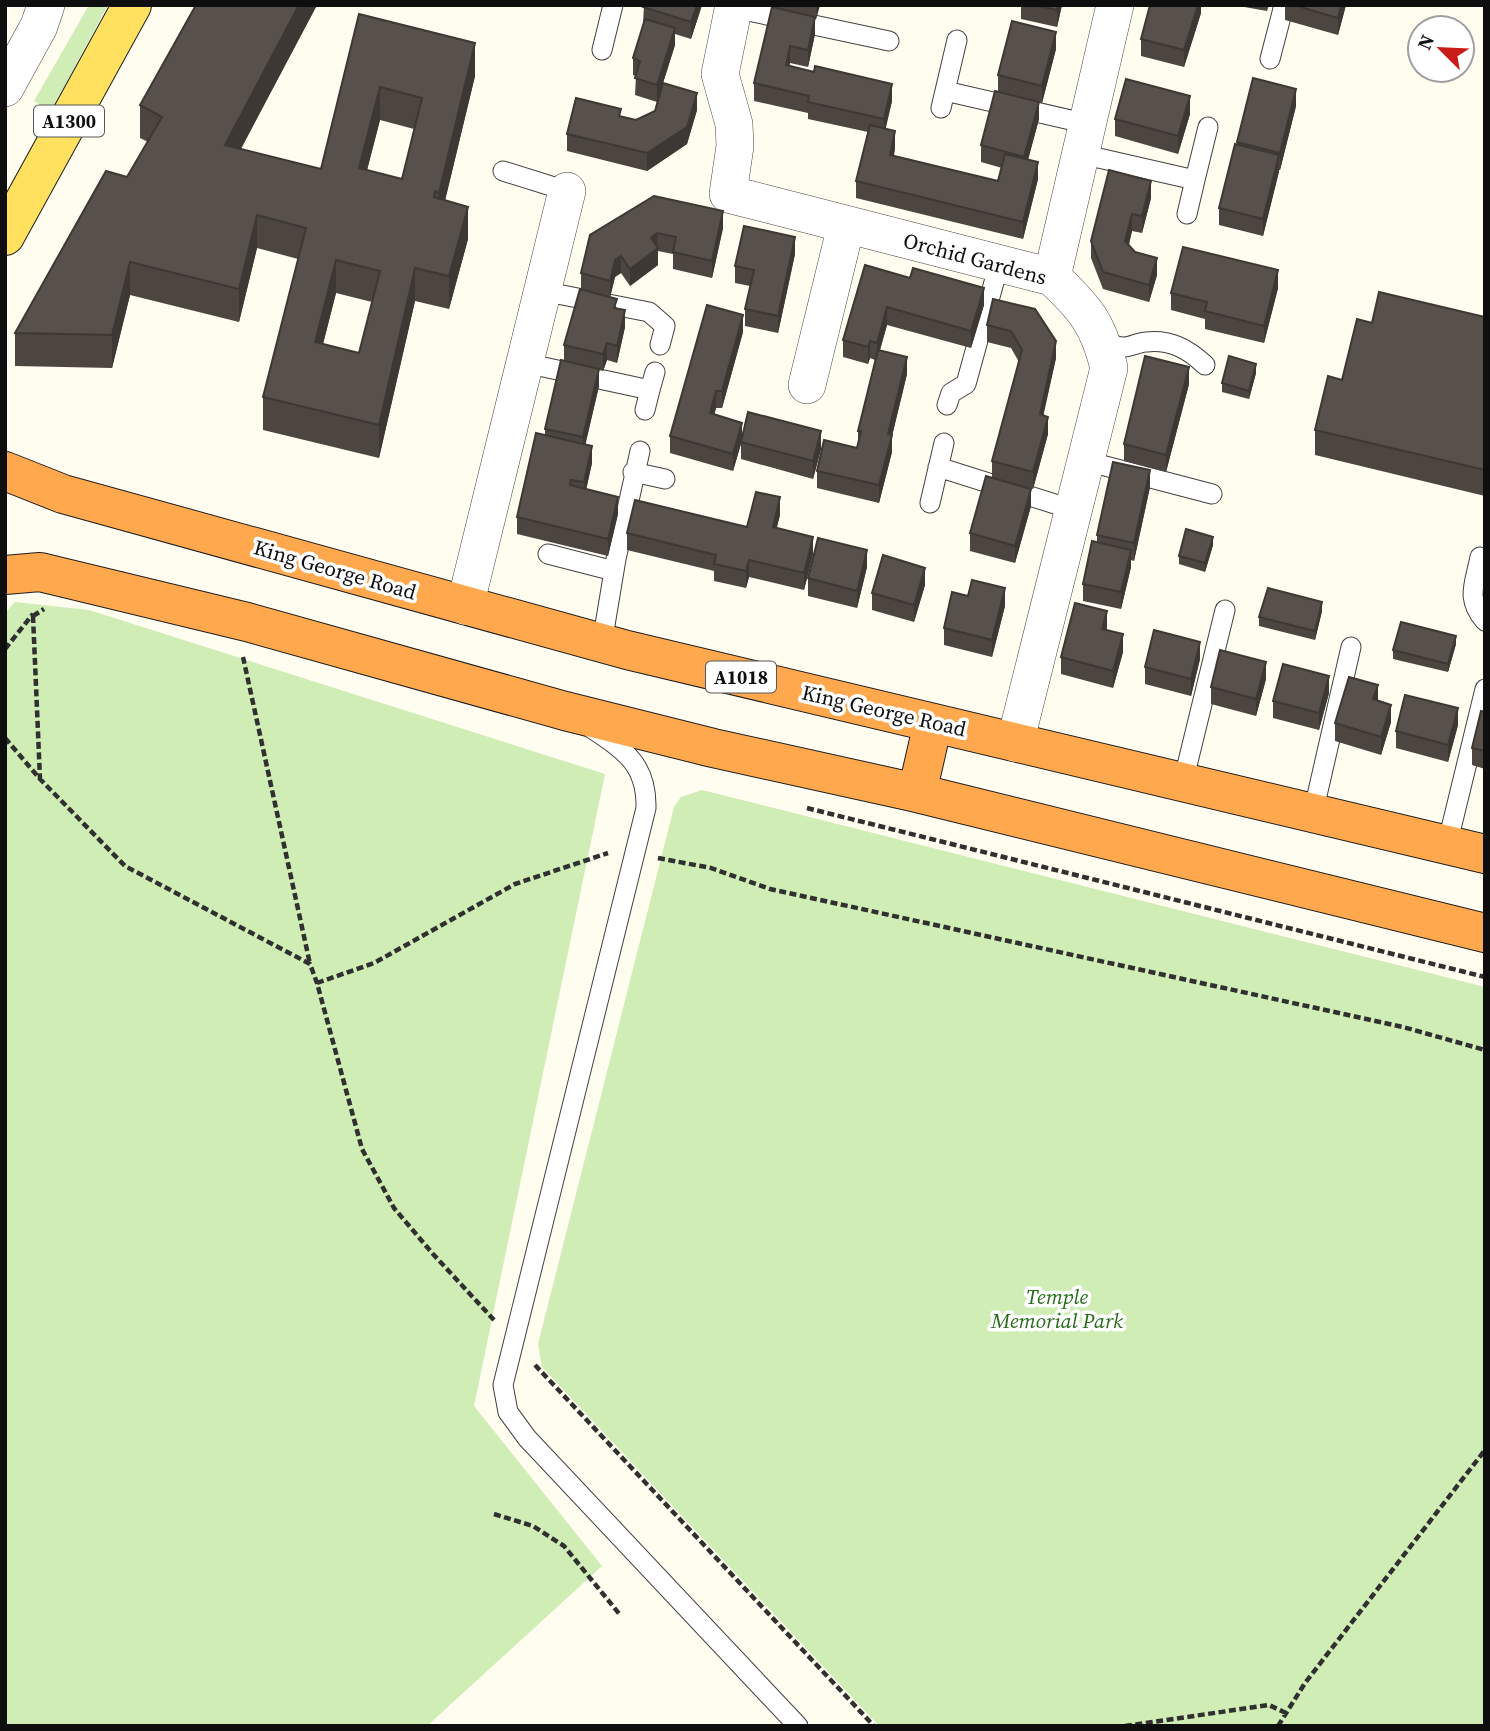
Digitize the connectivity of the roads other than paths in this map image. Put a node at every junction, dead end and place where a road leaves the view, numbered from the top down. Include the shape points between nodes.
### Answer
1 (46, 5) edge
2 (132, 5) edge
3 (613, 5) edge
4 (1115, 5) edge
5 (1284, 5) edge
6 (734, 7) edge
7 (957, 40) dead end
8 (889, 41) dead end
9 (602, 50) dead end
10 (1272, 59) dead end
11 (5, 88) edge
12 (1208, 127) dead end
13 (1085, 139) junction
14 (503, 171) dead end
15 (1195, 180) junction
16 (567, 191) joint
17 (1187, 214) dead end
18 (846, 226) junction
19 (5, 236) edge
20 (999, 264) junction
21 (1052, 277) junction
22 (542, 291) junction
23 (1103, 342) junction
24 (660, 345) dead end
25 (525, 363) junction
26 (1205, 365) dead end
27 (807, 385) dead end
28 (947, 405) dead end
29 (645, 410) dead end
30 (944, 443) dead end
31 (640, 451) dead end
32 (1086, 461) junction
33 (938, 467) junction
34 (5, 471) edge
35 (633, 472) junction
36 (665, 479) dead end
37 (1212, 494) dead end
38 (930, 503) dead end
39 (1074, 510) junction
40 (548, 554) dead end
41 (1480, 557) dead end
42 (614, 571) junction
43 (5, 575) edge
44 (465, 606) junction
45 (1225, 610) dead end
46 (1485, 621) edge
47 (602, 643) junction
48 (1351, 647) dead end
49 (1485, 689) edge
50 (565, 711) junction
51 (933, 723) junction
52 (1015, 743) junction
53 (1183, 782) junction
54 (918, 793) junction
55 (1313, 813) junction
56 (1447, 845) junction
57 (1485, 854) edge
58 (1485, 933) edge
59 (798, 1726) edge

1 - 11 street
2 - 19 main road, A1300
3 - 9 lane
4 - 13 street
5 - 10 lane
6 - 8 lane
6 - 18 street, Orchid Gardens via 720,74 734,124 728,194
7 - 13 lane via 943,100
12 - 15 lane
13 - 15 lane
13 - 21 street
14 - 16 lane
15 - 17 lane
16 - 22 street
18 - 20 street, Orchid Gardens
18 - 27 street
20 - 21 street, Orchid Gardens
20 - 28 lane via 967,384 951,393
21 - 23 street, Orchid Gardens via 1083,306
22 - 24 lane via 649,312 665,326
22 - 25 street
23 - 26 lane via 1125,347 1162,341 1192,353
23 - 32 street, Orchid Gardens via 1109,368
25 - 29 lane via 653,381
25 - 44 street
30 - 33 lane
31 - 35 lane
32 - 37 lane
32 - 39 street, Orchid Gardens
33 - 38 lane
33 - 39 lane
34 - 44 highway, King George Road / A1018 via 63,494
35 - 36 lane
35 - 42 lane
39 - 52 street, Orchid Gardens
40 - 42 lane
41 - 46 lane via 1472,599
42 - 47 lane
43 - 50 highway via 40,572 247,622
44 - 47 highway, King George Road / A1018
45 - 53 lane
47 - 51 highway, King George Road / A1018
48 - 55 lane
49 - 56 lane
50 - 54 highway
50 - 59 lane via 633,760 642,776 646,808 642,857 503,1385 508,1412 527,1438
51 - 52 highway, King George Road / A1018
51 - 54 highway
52 - 53 highway, King George Road / A1018
53 - 55 highway, King George Road / A1018
54 - 58 highway
55 - 56 highway, King George Road / A1018
56 - 57 highway, King George Road / A1018

